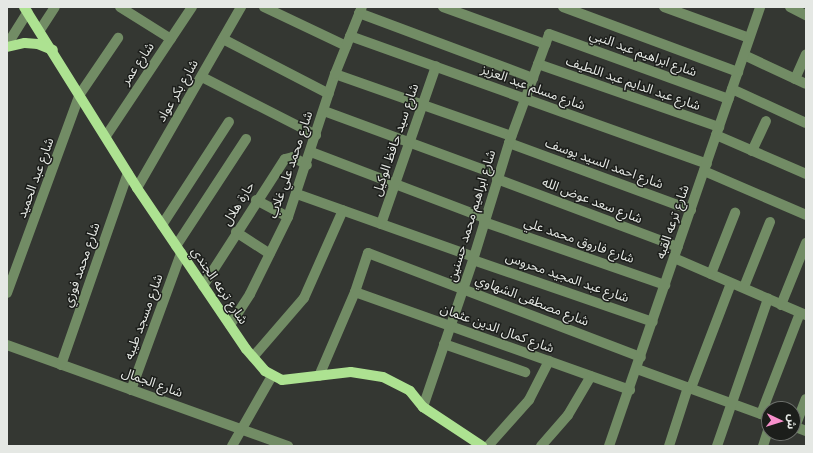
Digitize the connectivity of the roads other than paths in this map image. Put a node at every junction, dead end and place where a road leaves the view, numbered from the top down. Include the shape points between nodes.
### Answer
1 (55, 7) edge
2 (120, 7) edge
3 (192, 7) edge
4 (241, 7) edge
5 (264, 7) edge
6 (443, 7) edge
7 (563, 7) edge
8 (664, 7) edge
9 (760, 7) edge
10 (790, 7) edge
11 (358, 9) edge
12 (26, 10) edge
13 (806, 15) edge
14 (40, 30) junction
15 (549, 34) joint
16 (118, 38) dead end
17 (749, 38) junction
18 (171, 39) junction
19 (223, 40) junction
20 (348, 41) junction
21 (545, 44) junction
22 (7, 46) edge
23 (53, 50) junction
24 (806, 54) edge
25 (744, 55) junction
26 (538, 64) junction
27 (436, 66) junction
28 (738, 72) junction
29 (335, 74) junction
30 (202, 77) junction
31 (532, 78) junction
32 (795, 78) junction
33 (806, 84) edge
34 (732, 88) junction
35 (80, 94) junction
36 (329, 94) junction
37 (525, 99) junction
38 (729, 99) junction
39 (421, 104) junction
40 (324, 111) junction
41 (766, 121) dead end
42 (229, 122) dead end
43 (806, 122) edge
44 (718, 131) junction
45 (316, 135) junction
46 (106, 136) junction
47 (246, 139) dead end
48 (510, 140) junction
49 (408, 142) junction
50 (752, 150) junction
51 (311, 152) junction
52 (307, 165) junction
53 (705, 168) junction
54 (128, 173) junction
55 (806, 174) edge
56 (497, 177) junction
57 (394, 184) junction
58 (137, 188) junction
59 (296, 194) junction
60 (256, 200) junction
61 (343, 210) junction
62 (691, 210) junction
63 (735, 213) dead end
64 (806, 215) edge
65 (288, 217) junction
66 (485, 220) junction
67 (770, 222) dead end
68 (381, 224) junction
69 (162, 225) junction
70 (236, 232) junction
71 (806, 242) edge
72 (678, 247) junction
73 (179, 250) junction
74 (270, 254) junction
75 (473, 258) junction
76 (674, 258) junction
77 (710, 274) junction
78 (731, 283) junction
79 (665, 285) junction
80 (203, 286) junction
81 (744, 288) junction
82 (463, 289) junction
83 (355, 292) junction
84 (7, 293) edge
85 (768, 299) junction
86 (781, 305) junction
87 (803, 314) edge
88 (653, 322) junction
89 (230, 325) junction
90 (450, 326) junction
91 (444, 344) junction
92 (7, 345) edge
93 (253, 357) junction
94 (641, 357) junction
95 (549, 361) junction
96 (61, 365) junction
97 (637, 369) junction
98 (525, 372) dead end
99 (272, 376) junction
100 (319, 376) junction
101 (591, 376) junction
102 (689, 388) junction
103 (131, 390) junction
104 (630, 390) junction
105 (806, 399) edge
106 (770, 401) edge
107 (731, 403) junction
108 (423, 406) junction
109 (801, 410) edge
110 (761, 414) edge
111 (242, 430) junction
112 (232, 446) edge
113 (288, 446) edge
114 (482, 446) edge
115 (488, 446) edge
116 (541, 446) edge
117 (609, 446) edge
118 (669, 446) edge
119 (717, 446) edge

1 - 14 street
2 - 18 street
3 - 18 street, شارع عمر
4 - 19 street, شارع بكر عواد
5 - 20 street, شارع مسلم عبد العزيز
6 - 21 street
7 - 28 street
8 - 17 street
9 - 17 street, شارع ترعه القبه
10 - 13 street
11 - 20 street, شارع محمد علي غلاب
11 - 31 street
12 - 14 main road, شارع ترعه الجندي
12 - 22 street
14 - 23 main road, شارع ترعه الجندي
15 - 21 street, شارع ابراهيم محمد حسنين
15 - 38 street, شارع ابراهيم عبد النبي
16 - 35 street, شارع عبد الحميد
17 - 25 street, شارع ترعه القبه
18 - 46 street, شارع عمر
19 - 30 street, شارع بكر عواد
19 - 36 street
20 - 27 street, شارع مسلم عبد العزيز
20 - 29 street, شارع محمد علي غلاب
21 - 26 street, شارع ابراهيم محمد حسنين
22 - 23 main road via 38,44
23 - 35 main road, شارع ترعه الجندي
24 - 32 street
25 - 28 street, شارع ترعه القبه
25 - 32 street
26 - 31 street, شارع ابراهيم محمد حسنين
26 - 44 street, شارع عبد الدايم عبد اللطيف
27 - 37 street, شارع مسلم عبد العزيز
27 - 39 street, شارع سيد حافظ الوكيل
28 - 34 street, شارع ترعه القبه
29 - 36 street, شارع محمد علي غلاب
29 - 39 street, شارع احمد السيد يوسف
30 - 45 street
30 - 58 street, شارع بكر عواد
31 - 37 street, شارع ابراهيم محمد حسنين
32 - 33 street
34 - 38 street, شارع ترعه القبه
34 - 43 street
35 - 46 main road, شارع ترعه الجندي
35 - 84 street, شارع عبد الحميد
36 - 40 street, شارع محمد علي غلاب
37 - 48 street, شارع ابراهيم محمد حسنين
37 - 53 street, شارع مسلم عبد العزيز
38 - 44 street, شارع ترعه القبه
39 - 48 street, شارع احمد السيد يوسف
39 - 49 street, شارع سيد حافظ الوكيل
40 - 45 street, شارع محمد علي غلاب
40 - 49 street, شارع سعد عوض الله
41 - 50 street
42 - 69 street
44 - 50 street, شارع عبد الدايم عبد اللطيف
44 - 53 street, شارع ترعه القبه
45 - 51 street, شارع محمد علي غلاب
46 - 54 main road, شارع ترعه الجندي
47 - 73 street, شارع مسجد طيبه
48 - 56 street, شارع ابراهيم محمد حسنين
48 - 62 street, شارع احمد السيد يوسف
49 - 56 street, شارع سعد عوض الله
49 - 57 street, شارع سيد حافظ الوكيل
50 - 55 street, شارع عبد الدايم عبد اللطيف
51 - 52 street, شارع محمد علي غلاب
51 - 57 street, شارع فاروق محمد علي
52 - 59 street, شارع محمد علي غلاب
52 - 60 street, حارة هلال via 294,157 284,159
53 - 62 street, شارع ترعه القبه
53 - 64 street, شارع مسلم عبد العزيز
54 - 58 main road, شارع ترعه الجندي
54 - 96 street, شارع محمد فوزي
56 - 66 street, شارع ابراهيم محمد حسنين
56 - 72 street, شارع سعد عوض الله
57 - 66 street, شارع فاروق محمد علي
57 - 68 street, شارع سيد حافظ الوكيل
58 - 69 main road, شارع ترعه الجندي
59 - 61 street, شارع عبد المجيد محروس
59 - 65 street, شارع محمد علي غلاب
60 - 65 street
60 - 70 street, حارة هلال
61 - 68 street, شارع عبد المجيد محروس
61 - 93 street via 304,298
62 - 72 street, شارع ترعه القبه
63 - 77 street
65 - 74 street, شارع محمد علي غلاب
66 - 75 street, شارع ابراهيم محمد حسنين
66 - 79 street, شارع فاروق محمد علي
67 - 81 street
68 - 75 street, شارع عبد المجيد محروس
69 - 73 main road, شارع ترعه الجندي
70 - 74 street
70 - 80 street, حارة هلال
71 - 86 street
72 - 76 street, شارع ترعه القبه
73 - 80 main road, شارع ترعه الجندي
73 - 103 street, شارع مسجد طيبه
74 - 89 street, شارع محمد علي غلاب via 247,299
75 - 82 street, شارع ابراهيم محمد حسنين
75 - 88 street, شارع عبد المجيد محروس
76 - 77 street
76 - 79 street, شارع ترعه القبه
77 - 78 street
78 - 81 street
78 - 102 street
79 - 88 street, شارع ترعه القبه
80 - 89 main road, شارع ترعه الجندي
81 - 85 street
82 - 83 street, شارع مصطفى الشهاوي via 368,253
82 - 90 street, شارع ابراهيم محمد حسنين
82 - 94 street, شارع مصطفى الشهاوي
83 - 90 street, شارع كمال الدين عثمان
83 - 100 street
85 - 86 street
85 - 107 street
86 - 87 street
87 - 106 street
88 - 94 street, شارع ترعه القبه
89 - 93 main road, شارع ترعه الجندي
90 - 91 street, شارع ابراهيم محمد حسنين
90 - 95 street, شارع كمال الدين عثمان
91 - 98 street
91 - 108 street, شارع ابراهيم محمد حسنين
92 - 96 street, شارع الجمال
93 - 99 main road, شارع ترعه الجندي
94 - 97 street, شارع ترعه القبه
95 - 101 street, شارع كمال الدين عثمان
95 - 115 street via 529,400
96 - 103 street, شارع الجمال
97 - 102 street
97 - 104 street, شارع ترعه القبه
99 - 100 main road via 282,380
99 - 111 street
100 - 108 main road via 351,372 383,377 410,391
101 - 104 street, شارع كمال الدين عثمان
101 - 116 street via 568,415
102 - 107 street
102 - 118 street
103 - 111 street, شارع الجمال
104 - 117 street, شارع ترعه القبه
105 - 109 street
107 - 110 street
107 - 119 street
108 - 114 main road
111 - 112 street
111 - 113 street, شارع الجمال

